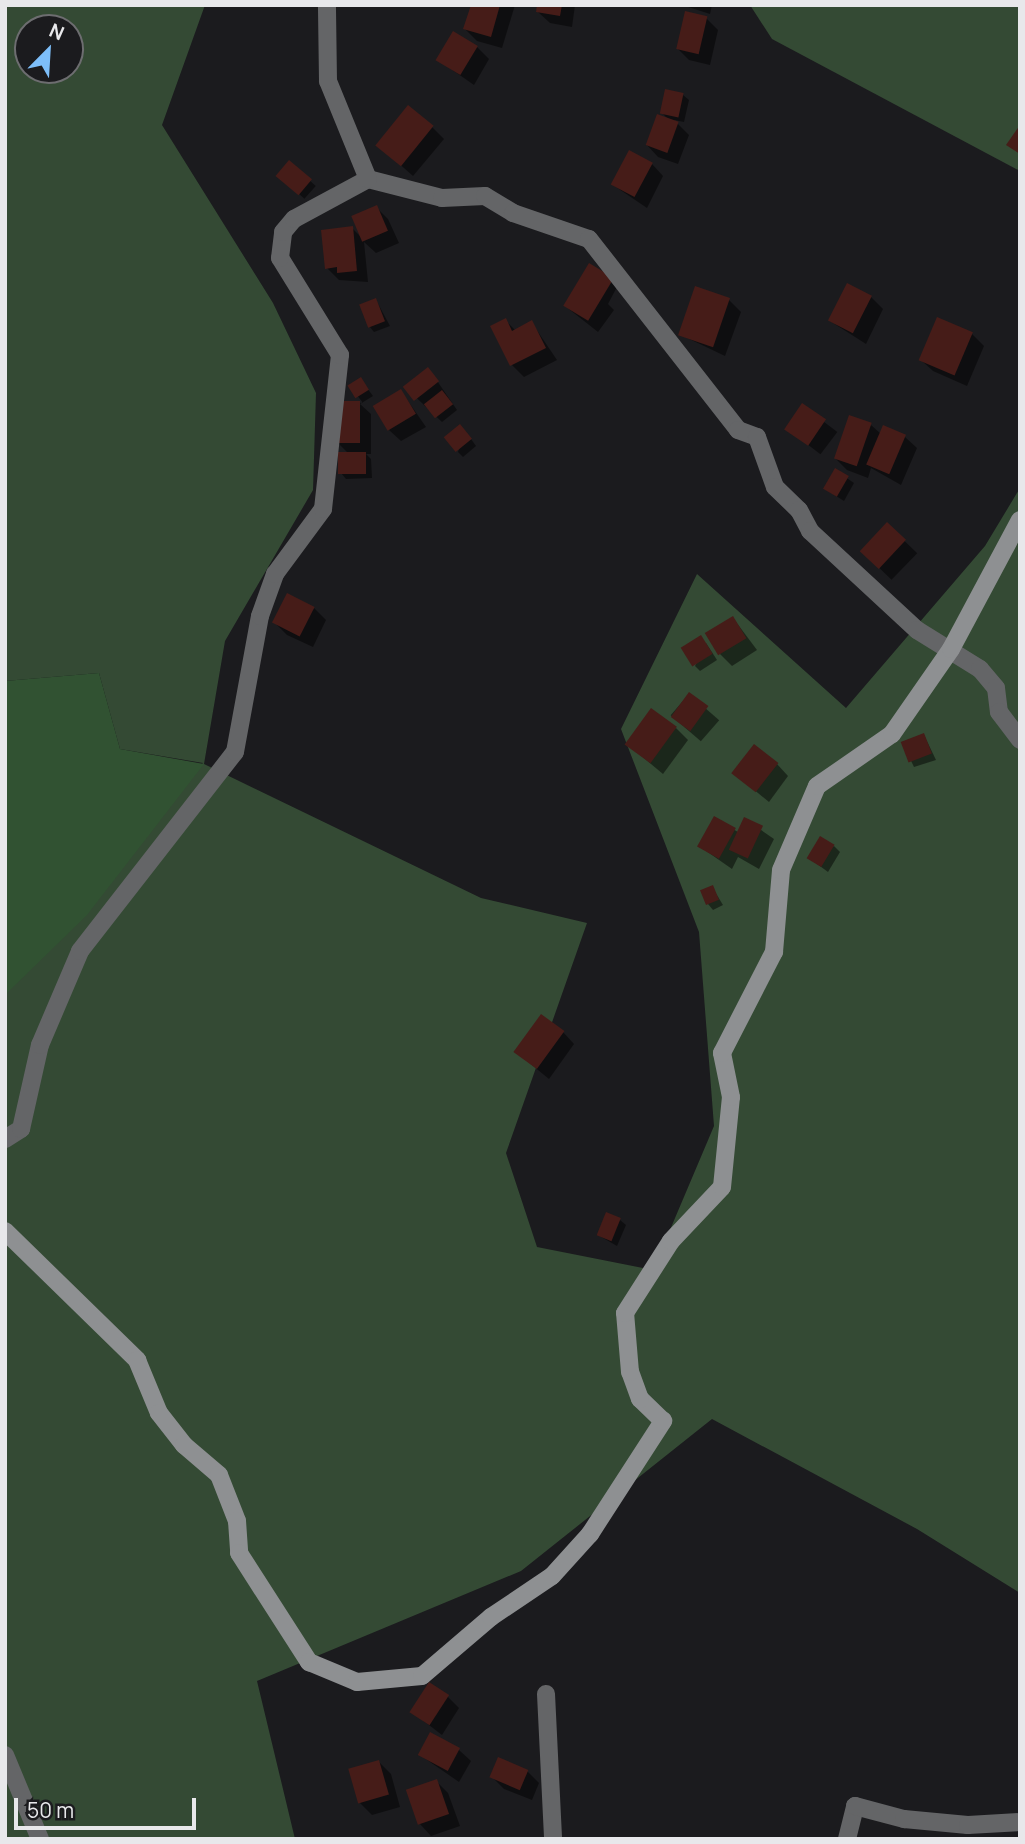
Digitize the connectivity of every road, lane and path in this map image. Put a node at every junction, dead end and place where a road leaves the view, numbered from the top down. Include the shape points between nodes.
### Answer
1 (327, 5) edge
2 (368, 179) junction
3 (1020, 520) edge
4 (951, 649) junction
5 (1020, 740) edge
6 (5, 1139) edge
7 (5, 1231) edge
8 (546, 1694) dead end
9 (5, 1755) edge
10 (1020, 1822) edge
11 (40, 1839) edge
12 (553, 1839) edge
13 (846, 1839) edge

1 - 2 street via 328,81
2 - 4 street via 442,198 485,196 513,213 589,239 738,430 757,437 775,487 799,510 810,531 917,629
2 - 6 street via 294,219 282,232 280,258 340,355 340,369 334,389 323,509 275,574 260,616 235,752 80,951 40,1045 21,1129
3 - 4 street
4 - 5 street via 996,688 999,712
4 - 7 street via 892,734 817,786 781,870 774,952 722,1053 731,1097 722,1187 671,1241 625,1313 630,1372 640,1399 663,1422 590,1534 552,1576 491,1617 422,1676 357,1682 309,1662 239,1553 237,1521 219,1475 184,1444 159,1413 136,1360
8 - 12 street
9 - 11 street
10 - 13 street via 968,1825 904,1819 855,1806

